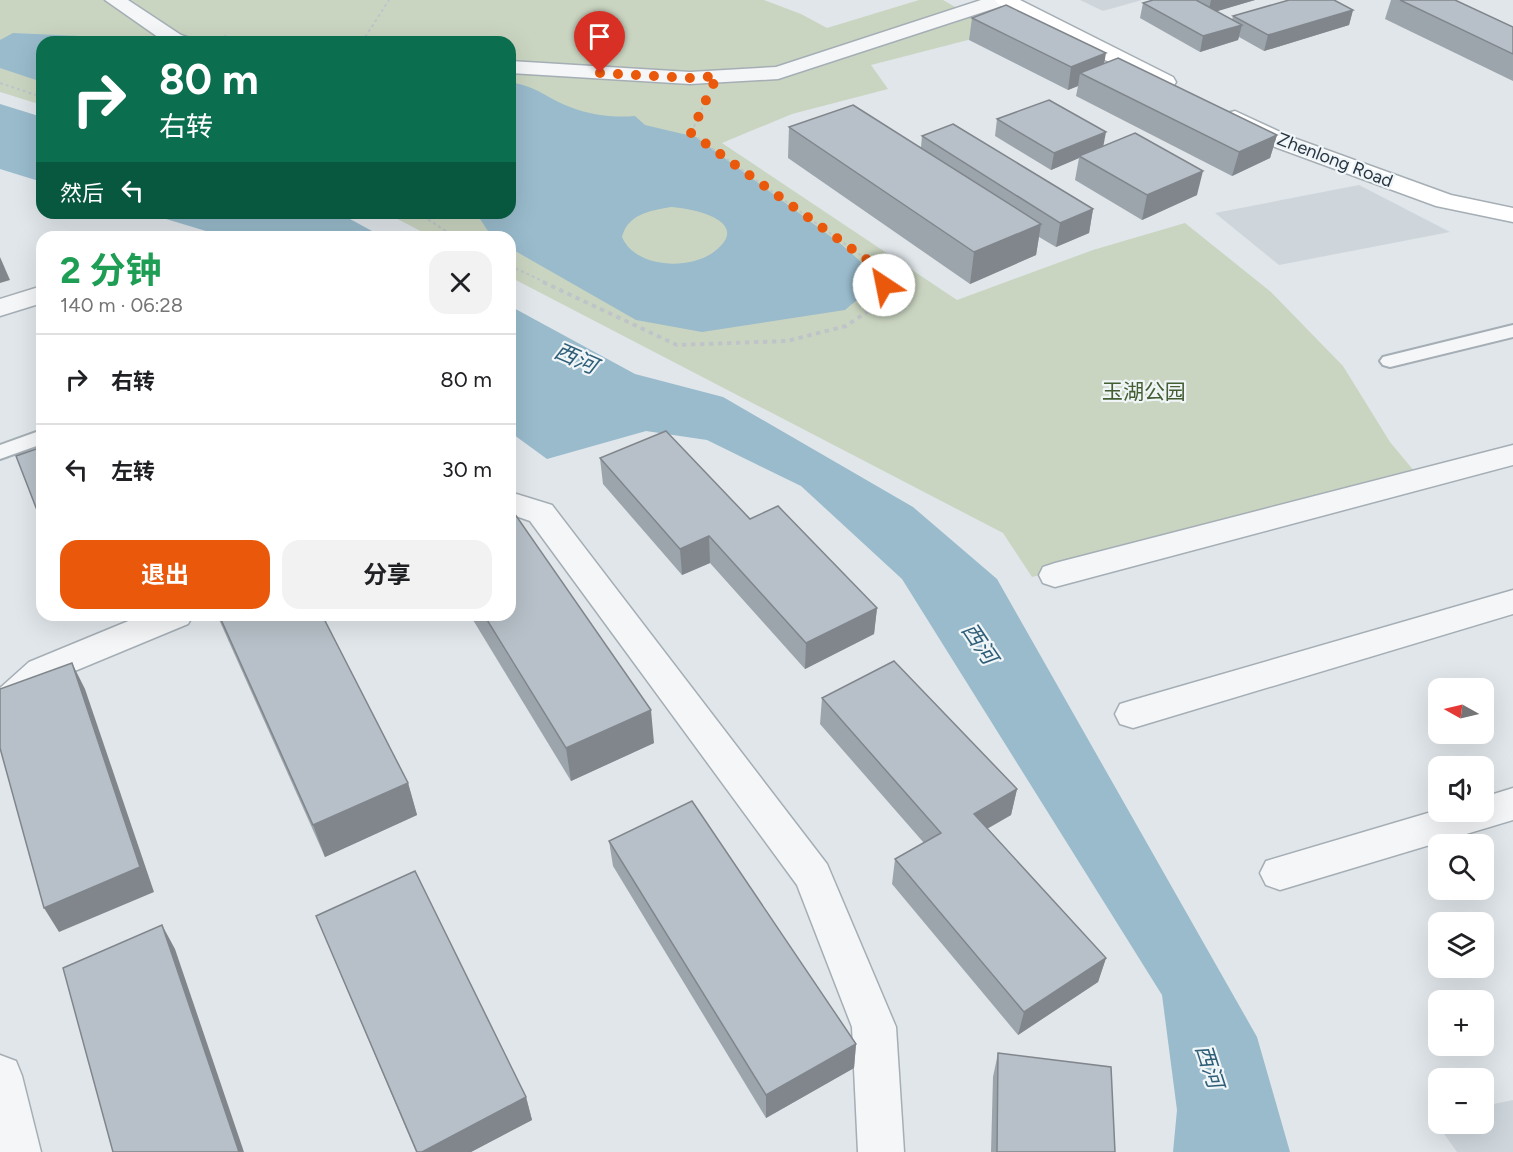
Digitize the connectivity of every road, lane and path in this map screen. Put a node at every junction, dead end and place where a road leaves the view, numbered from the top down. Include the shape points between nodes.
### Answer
1 (115, 0) edge
2 (388, 0) edge
3 (1003, 0) edge
4 (173, 36) edge
5 (366, 36) edge
6 (516, 67) edge
7 (717, 76) junction
8 (0, 83) edge
9 (1180, 90) edge
10 (36, 95) edge
11 (1211, 105) edge
12 (1513, 214) edge
13 (427, 219) edge
14 (446, 231) edge
15 (516, 269) edge
16 (36, 296) edge
17 (0, 308) edge
18 (1513, 331) edge
19 (1390, 362) dead end
20 (36, 439) edge
21 (0, 452) edge
22 (1513, 455) edge
23 (516, 505) edge
24 (1055, 574) dead end
25 (1513, 602) edge
26 (162, 621) edge
27 (0, 710) edge
28 (1133, 714) dead end
29 (1513, 804) edge
30 (1280, 873) dead end
31 (0, 1076) edge
32 (18, 1152) edge
33 (881, 1152) edge

1 - 4 street
2 - 5 path
3 - 7 street via 778,74
3 - 9 main road
6 - 7 street via 690,78
7 - 15 path via 691,133 877,267 884,285 871,309 846,326 787,341 677,345
8 - 10 path
11 - 12 main road, Zhenlong Road via 1283,142 1445,201
13 - 14 path
16 - 17 street
18 - 19 lane
20 - 21 lane
22 - 24 street
23 - 33 street via 542,513 813,876 874,1027
25 - 28 street
26 - 27 street via 41,671
29 - 30 street
31 - 32 street

